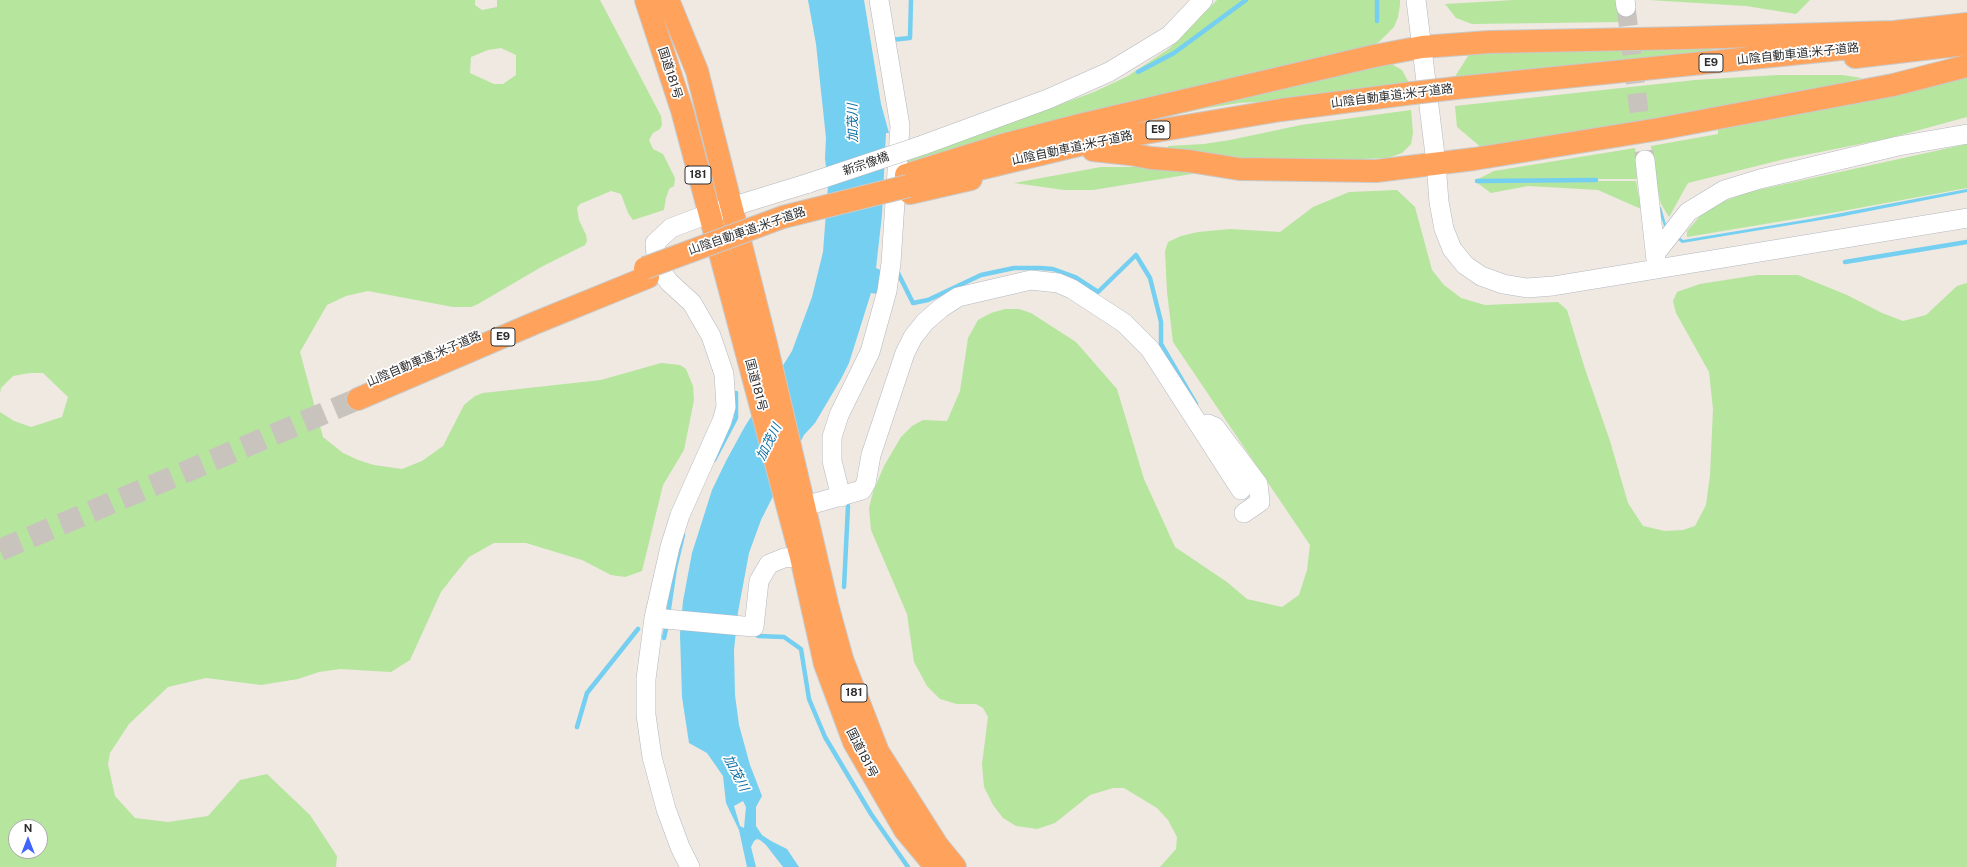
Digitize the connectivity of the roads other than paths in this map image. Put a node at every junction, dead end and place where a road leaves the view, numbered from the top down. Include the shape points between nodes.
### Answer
1 (646, 0) edge
2 (668, 0) edge
3 (879, 0) edge
4 (1203, 0) edge
5 (1416, 0) edge
6 (1967, 24) edge
7 (1967, 35) edge
8 (1967, 44) edge
9 (1422, 47) junction
10 (1967, 66) edge
11 (1456, 92) junction
12 (1413, 96) junction
13 (1967, 134) edge
14 (1093, 150) junction
15 (1645, 160) tunnel mouth
16 (1436, 163) junction
17 (908, 185) junction
18 (730, 206) junction
19 (708, 214) junction
20 (1967, 218) edge
21 (1656, 261) junction
22 (646, 272) junction
23 (756, 348) junction
24 (357, 394) tunnel mouth
25 (1198, 424) junction
26 (1241, 490) dead end
27 (841, 497) junction
28 (798, 503) junction
29 (1244, 513) dead end
30 (808, 556) junction
31 (659, 619) junction
32 (690, 867) edge
33 (936, 867) edge
34 (955, 867) edge

1 - 19 highway, 国道181号 / 181 via 682,110
2 - 18 highway, 国道181号 / 181 via 697,71
3 - 27 street via 900,126 891,263 887,291 870,352 839,415 832,437 832,461
4 - 18 street, 新宗像橋, bridge via 1170,35 1109,72 1048,99 923,145 770,196
5 - 9 street
6 - 9 highway via 1894,32 1490,42
7 - 11 highway, 山陰自動車道;米子道路 / E9
8 - 11 highway, 山陰自動車道;米子道路 / E9 via 1741,69
9 - 16 street
9 - 17 highway via 1366,58 1003,145
10 - 16 highway via 1893,85 1758,111 1474,159
11 - 12 highway, 山陰自動車道;米子道路 / E9, bridge
12 - 14 highway, 山陰自動車道;米子道路 / E9
12 - 17 highway, 山陰自動車道;米子道路 / E9 via 1281,110 1091,142
13 - 21 street via 1898,146 1724,190 1688,212 1671,234
14 - 16 highway via 1189,161 1239,170 1376,171
14 - 17 highway, 山陰自動車道;米子道路 / E9
15 - 21 street
16 - 21 street via 1444,229 1452,249 1465,265 1481,276 1503,284 1527,288 1553,286
17 - 22 highway, 山陰自動車道;米子道路 / E9 via 816,221
17 - 22 highway, 山陰自動車道;米子道路 / E9, bridge via 783,217
18 - 19 street, 新宗像橋
18 - 23 highway, 国道181号 / 181
19 - 23 highway, 国道181号 / 181
19 - 31 street, 新宗像橋 via 671,228 655,243 657,265 669,282 692,303 711,336 724,374 726,407 680,515 670,547
20 - 21 street
22 - 24 highway, 山陰自動車道;米子道路 / E9
23 - 28 highway, 国道181号 / 181
25 - 26 street
25 - 27 street via 1150,349 1124,323 1072,289 1058,283 1031,280 1011,283 958,297 925,322 913,337 905,353 871,455 866,483 862,490
25 - 29 street via 1210,424 1215,427 1258,484 1260,502
27 - 28 street
28 - 30 highway, 国道181号 / 181
30 - 31 street via 784,558 769,564 759,581 754,626
30 - 33 highway, 国道181号 / 181 via 825,664 854,742 905,830
30 - 34 highway, 国道181号 / 181 via 842,660 878,752 937,845
31 - 32 street via 648,655 645,697 648,736 666,809

